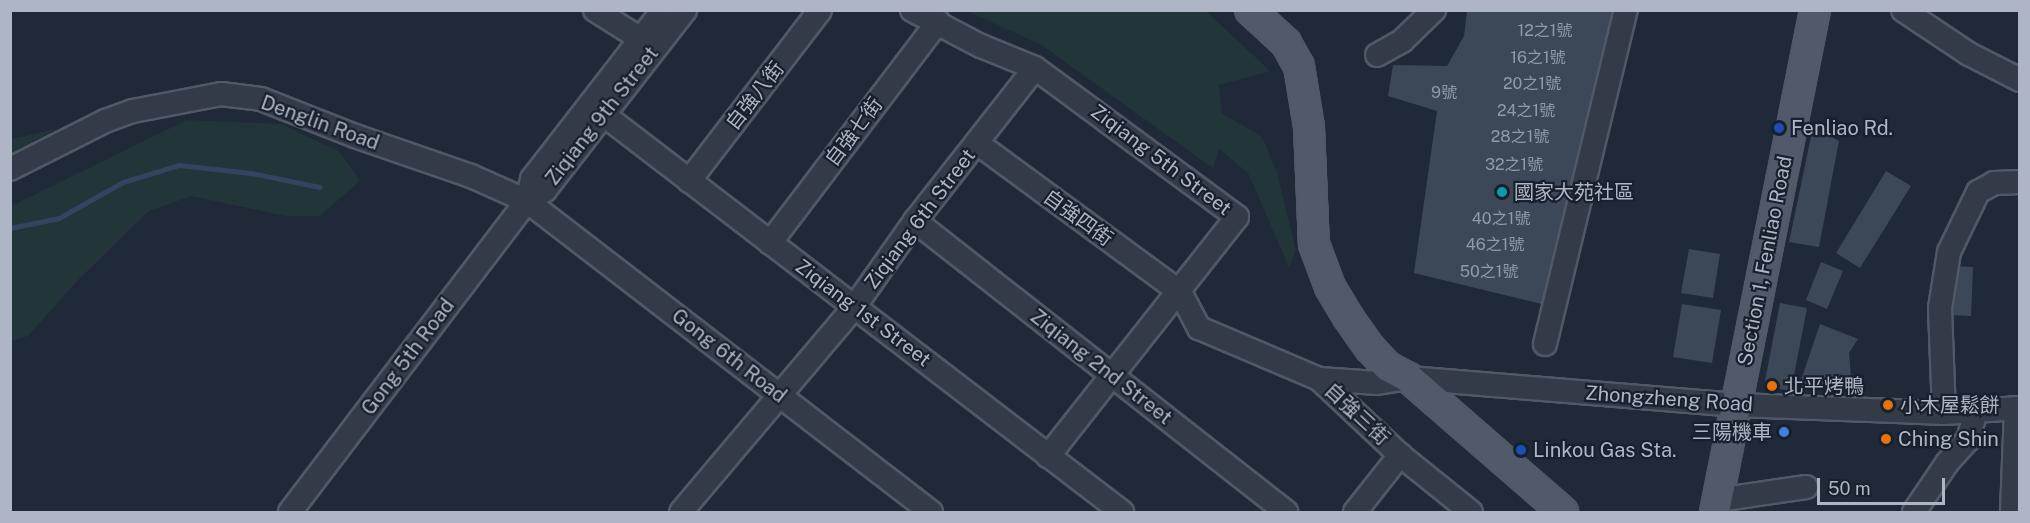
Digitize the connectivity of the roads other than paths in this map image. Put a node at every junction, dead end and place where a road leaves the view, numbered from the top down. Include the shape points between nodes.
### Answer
1 (595, 10) edge
2 (663, 10) edge
3 (685, 10) edge
4 (820, 10) edge
5 (912, 10) edge
6 (1250, 10) edge
7 (1434, 10) edge
8 (1626, 10) edge
9 (1815, 10) edge
10 (1904, 10) edge
11 (938, 22) junction
12 (648, 43) junction
13 (1377, 55) dead end
14 (1035, 68) junction
15 (2019, 80) edge
16 (604, 115) junction
17 (977, 143) junction
18 (10, 169) edge
19 (689, 180) junction
20 (2019, 182) edge
21 (527, 201) junction
22 (915, 221) junction
23 (770, 243) junction
24 (1180, 292) junction
25 (855, 306) junction
26 (1545, 344) dead end
27 (1113, 376) junction
28 (1409, 378) junction
29 (1319, 379) junction
30 (778, 394) junction
31 (1737, 405) junction
32 (2018, 408) edge
33 (1976, 410) junction
34 (1944, 413) junction
35 (1400, 455) junction
36 (1048, 456) junction
37 (1806, 487) dead end
38 (1717, 506) edge
39 (290, 513) edge
40 (681, 513) edge
41 (931, 513) edge
42 (1122, 513) edge
43 (1286, 513) edge
44 (1355, 513) edge
45 (1471, 513) edge
46 (1563, 513) edge
47 (1914, 513) edge
48 (2012, 513) edge

1 - 12 street
2 - 12 street, Ziqiang 9th Street
3 - 12 street, Ziqiang 9th Street
4 - 19 street, 自強八街
5 - 11 street, Ziqiang 5th Street
6 - 28 main road via 1286,43 1299,66 1309,127 1314,244 1330,287 1370,348 1388,367
7 - 13 street via 1402,41
8 - 26 street
9 - 31 main road, Section 1, Fenliao Road
10 - 15 street via 1970,54
11 - 14 street, Ziqiang 5th Street via 981,46
11 - 23 street, 自強七街
12 - 16 street, Ziqiang 9th Street
12 - 21 street, Ziqiang 9th Street via 532,179
14 - 17 street, Ziqiang 6th Street
14 - 24 street, Ziqiang 5th Street via 1237,217
16 - 19 street, Ziqiang 1st Street
16 - 21 street, Ziqiang 9th Street via 545,190
17 - 22 street, Ziqiang 6th Street
17 - 24 street, 自強四街
18 - 21 street, Denglin Road via 133,111 221,94 261,99 471,176
19 - 23 street, Ziqiang 1st Street
20 - 34 street via 1995,183 1978,192 1949,252 1940,308
21 - 30 street, Gong 6th Road
21 - 39 street, Gong 5th Road
22 - 25 street, Ziqiang 6th Street
22 - 27 street, Ziqiang 2nd Street
23 - 25 street, Ziqiang 1st Street
24 - 27 street, Ziqiang 5th Street
24 - 29 street, 自強三街 via 1199,328
25 - 30 street, Ziqiang 6th Street
25 - 36 street, Ziqiang 1st Street
27 - 36 street, Ziqiang 5th Street
27 - 43 street, Ziqiang 2nd Street
28 - 29 street, Zhongzheng Road via 1377,383
28 - 31 street, Zhongzheng Road
28 - 46 main road
29 - 35 street, 自強三街
30 - 40 street, Ziqiang 6th Street
30 - 41 street, Gong 6th Road
31 - 34 street, Zhongzheng Road
31 - 38 main road, Section 1, Fenliao Road
32 - 33 street, Zhongzheng Road
32 - 48 street
33 - 34 street, Zhongzheng Road
33 - 47 street via 1968,440 1947,463
35 - 44 street
35 - 45 street, 自強三街
36 - 42 street, Ziqiang 1st Street
37 - 38 street

